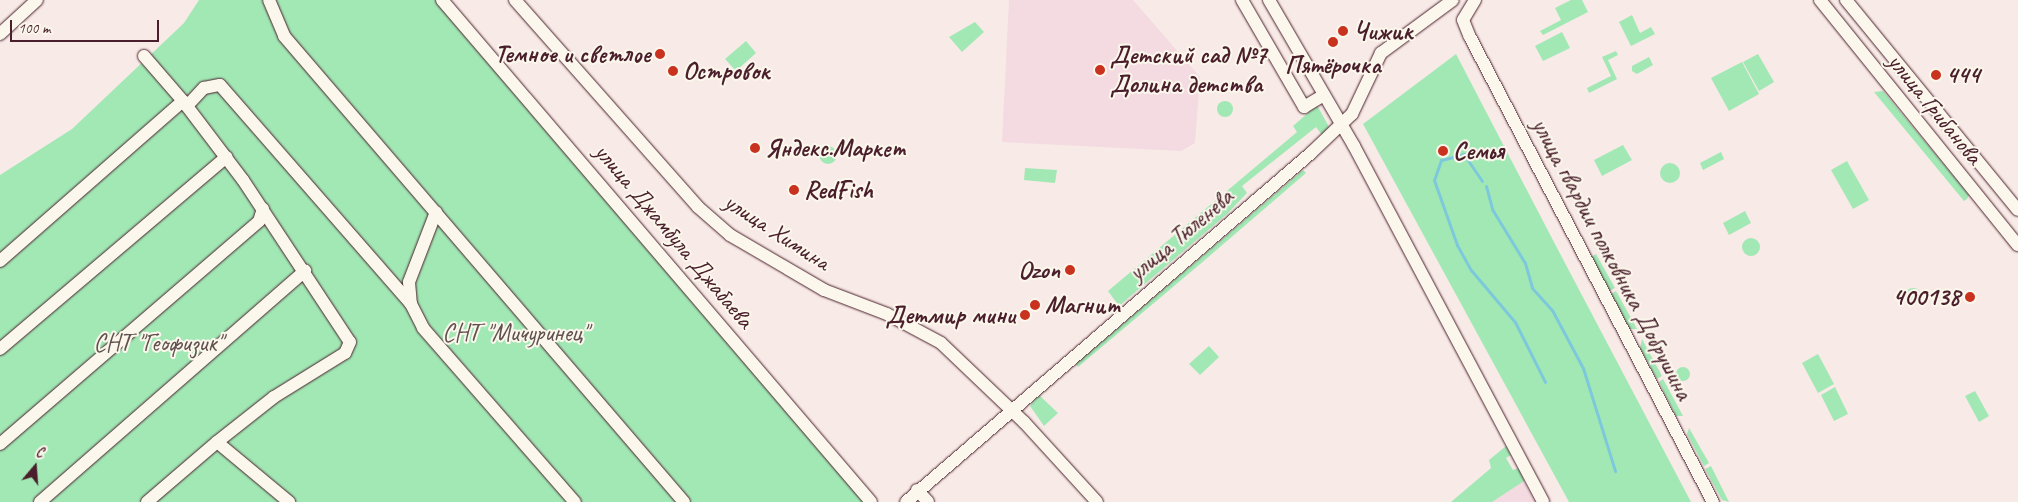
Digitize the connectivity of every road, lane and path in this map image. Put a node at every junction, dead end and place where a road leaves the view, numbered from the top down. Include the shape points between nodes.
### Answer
1 (37, 0) edge
2 (269, 0) edge
3 (442, 0) edge
4 (515, 0) edge
5 (1242, 0) edge
6 (1269, 0) edge
7 (1453, 0) edge
8 (1475, 0) edge
9 (1820, 0) edge
10 (1846, 0) edge
11 (0, 34) edge
12 (144, 56) dead end
13 (1324, 95) junction
14 (185, 104) junction
15 (1342, 124) junction
16 (226, 157) junction
17 (263, 209) junction
18 (2018, 210) edge
19 (436, 212) junction
20 (2018, 245) edge
21 (0, 261) edge
22 (304, 271) junction
23 (411, 304) junction
24 (0, 349) edge
25 (1011, 410) junction
26 (217, 442) junction
27 (0, 444) edge
28 (917, 490) junction
29 (40, 502) edge
30 (147, 502) edge
31 (290, 502) edge
32 (575, 502) edge
33 (684, 502) edge
34 (871, 502) edge
35 (906, 502) edge
36 (928, 502) edge
37 (1097, 502) edge
38 (1543, 502) edge
39 (1713, 502) edge

1 - 11 street
2 - 19 street via 284,36
3 - 34 street, улица Джамбула Джабаева
4 - 25 street, улица Химина via 698,207 730,235 824,290 887,314 941,343
5 - 13 street via 1304,107
6 - 13 street
7 - 15 street, улица Тюленева via 1381,53 1352,114
8 - 39 street, улица гвардии полковника Добрушина via 1463,20 1470,37
9 - 20 street, улица Грибанова
10 - 18 street, улица Грибанова
12 - 14 street
13 - 15 street
14 - 16 street
14 - 21 street
14 - 23 street via 204,88 220,85
15 - 25 street, улица Тюленева
15 - 38 street
16 - 17 street
16 - 24 street
17 - 22 street
17 - 27 street via 259,221
19 - 23 street via 409,282
19 - 33 street
22 - 26 street via 350,342 345,353 274,397
22 - 29 street
23 - 32 street via 423,328
25 - 28 street, улица Тюленева
25 - 37 street, улица Химина
26 - 30 street
26 - 31 street
28 - 35 street, улица Тюленева
28 - 36 street

